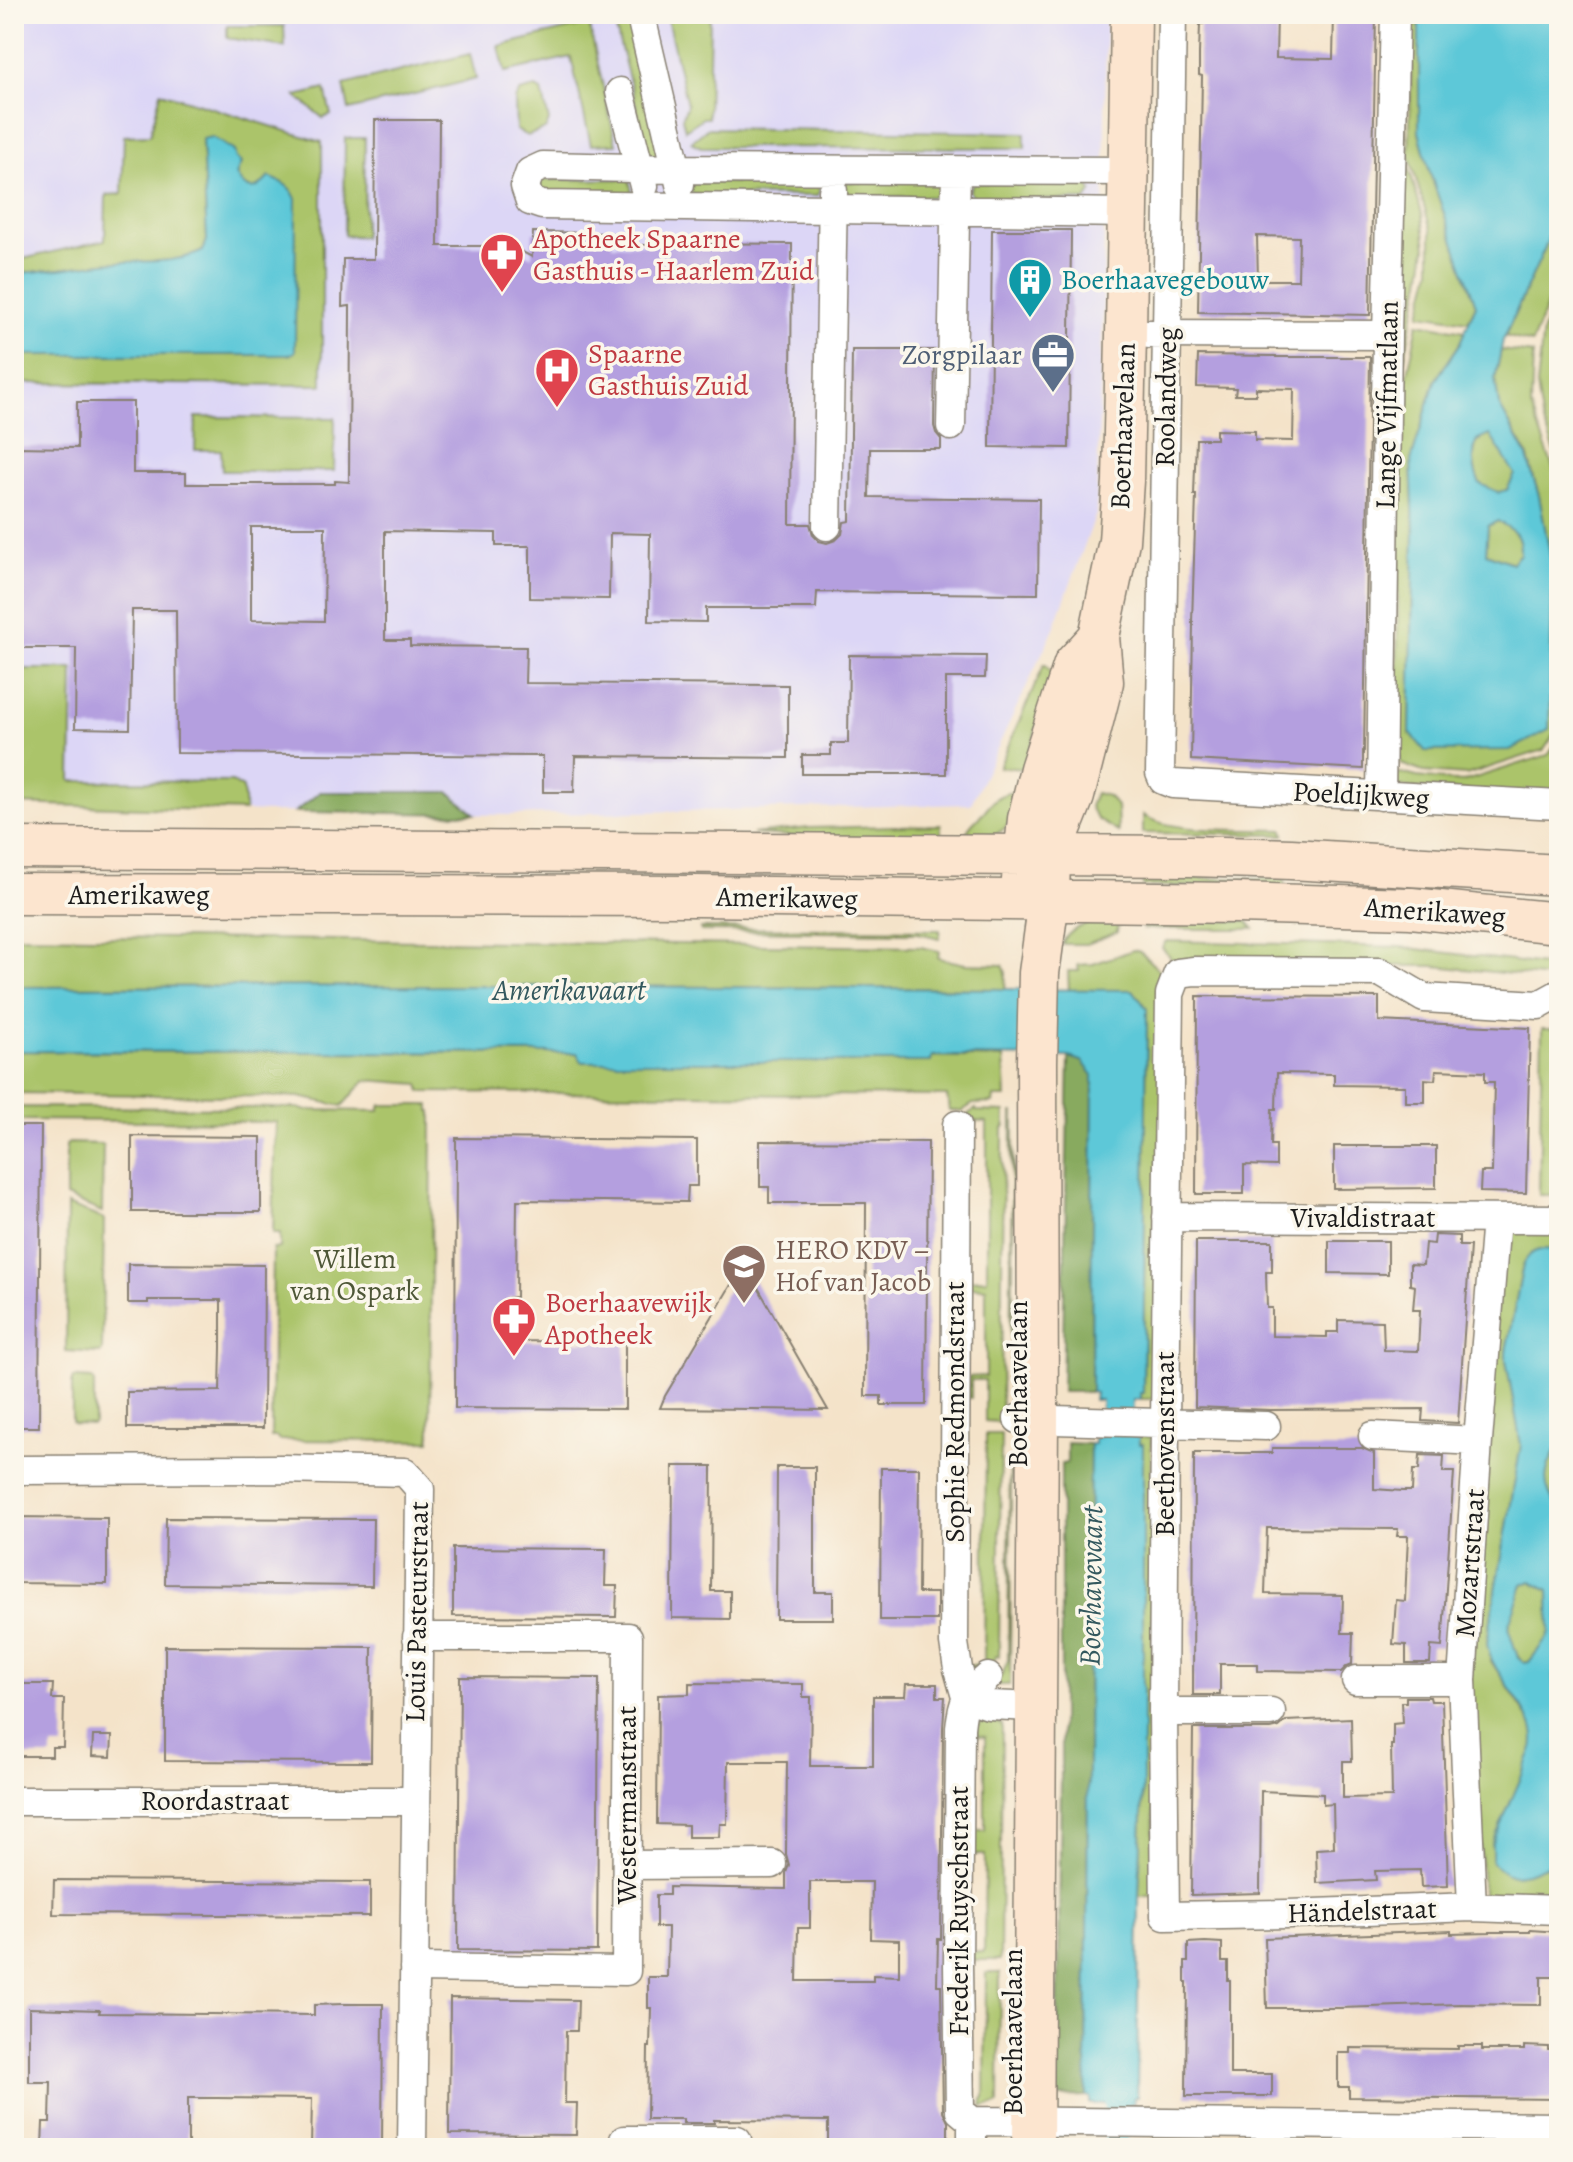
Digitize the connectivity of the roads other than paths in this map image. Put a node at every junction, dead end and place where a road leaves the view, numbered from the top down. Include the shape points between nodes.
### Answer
1 (1131, 14) edge
2 (1172, 14) edge
3 (1395, 14) edge
4 (642, 21) dead end
5 (620, 92) dead end
6 (640, 169) junction
7 (677, 169) junction
8 (833, 170) junction
9 (956, 171) junction
10 (1129, 171) junction
11 (649, 206) junction
12 (684, 207) junction
13 (832, 210) junction
14 (955, 211) junction
15 (1128, 213) junction
16 (1167, 333) junction
17 (1126, 334) junction
18 (1387, 335) junction
19 (951, 426) dead end
20 (827, 526) dead end
21 (1099, 637) junction
22 (1163, 780) joint
23 (1074, 796) junction
24 (1381, 796) junction
25 (1559, 805) edge
26 (14, 848) edge
27 (1037, 856) junction
28 (1120, 856) junction
29 (1559, 875) edge
30 (14, 894) edge
31 (1034, 900) junction
32 (1559, 923) edge
33 (1559, 994) edge
34 (957, 1125) dead end
35 (1167, 1217) junction
36 (1496, 1219) junction
37 (1559, 1219) edge
38 (1028, 1419) junction
39 (1165, 1423) junction
40 (1266, 1426) dead end
41 (1373, 1436) dead end
42 (1478, 1441) junction
43 (14, 1470) edge
44 (417, 1637) junction
45 (988, 1677) dead end
46 (1356, 1680) dead end
47 (1462, 1680) junction
48 (966, 1697) junction
49 (1025, 1707) junction
50 (1163, 1712) junction
51 (1271, 1712) dead end
52 (14, 1801) edge
53 (415, 1801) junction
54 (772, 1864) dead end
55 (627, 1865) junction
56 (1472, 1907) junction
57 (1559, 1910) edge
58 (1165, 1916) joint
59 (414, 1968) junction
60 (1559, 2127) edge
61 (1032, 2132) edge
62 (972, 2134) edge
63 (412, 2148) edge
64 (624, 2148) edge
65 (737, 2148) edge

1 - 10 main road, Boerhaavelaan
2 - 16 street, Roolandweg
3 - 18 street, Lange Vijfmatlaan
4 - 7 street
5 - 6 street
6 - 7 street
6 - 11 street
6 - 11 street via 543,166 530,172 525,186 530,201 542,205
7 - 8 street
7 - 12 street
8 - 9 street
8 - 13 street
9 - 10 street
9 - 14 street
10 - 15 main road, Boerhaavelaan
11 - 12 street
12 - 13 street
13 - 14 street
13 - 20 street
14 - 15 street
14 - 19 street
15 - 17 main road, Boerhaavelaan
16 - 17 street
16 - 18 street
16 - 22 street, Roolandweg
17 - 21 main road, Boerhaavelaan via 1119,541
18 - 24 street, Lange Vijfmatlaan
21 - 23 main road, Boerhaavelaan via 1103,682
21 - 27 main road, Boerhaavelaan via 1074,664 1035,786 1028,819
22 - 24 street, Poeldijkweg
23 - 27 main road, Boerhaavelaan
23 - 28 main road via 1091,829
24 - 25 street, Poeldijkweg
26 - 27 main road, Amerikaweg
27 - 28 main road, Amerikaweg
27 - 31 main road, Boerhaavelaan
28 - 29 main road, Amerikaweg via 1291,859
30 - 31 main road, Amerikaweg
31 - 32 main road, Amerikaweg via 1411,908
31 - 38 main road, Boerhaavelaan via 1028,1062
33 - 35 street, Beethovenstraat via 1539,1005 1511,1004 1424,998 1380,972 1178,973 1170,994
34 - 48 street, Sophie Redmondstraat via 954,1643
35 - 36 street, Vivaldistraat
35 - 39 street, Beethovenstraat
36 - 37 street, Vivaldistraat
36 - 42 street, Mozartstraat
38 - 39 street
38 - 49 main road, Boerhaavelaan
39 - 40 street
39 - 50 street, Beethovenstraat
41 - 42 street
42 - 47 street, Mozartstraat
43 - 44 street, Louis Pasteurstraat via 405,1472 420,1489
44 - 53 street, Louis Pasteurstraat
44 - 55 street, Westermanstraat via 628,1637
45 - 48 street
46 - 47 street
47 - 56 street, Mozartstraat
48 - 49 street via 989,1705
48 - 62 street, Frederik Ruyschstraat via 960,1728 960,2111
49 - 61 main road, Boerhaavelaan
50 - 51 street
50 - 58 street, Beethovenstraat
52 - 53 street, Roordastraat
53 - 59 street, Louis Pasteurstraat
54 - 55 street
55 - 59 street, Westermanstraat via 626,1971
56 - 57 street, Händelstraat
56 - 58 street, Händelstraat
59 - 63 street, Louis Pasteurstraat
60 - 61 street via 1149,2123
61 - 62 street
64 - 65 street via 624,2140 737,2140

